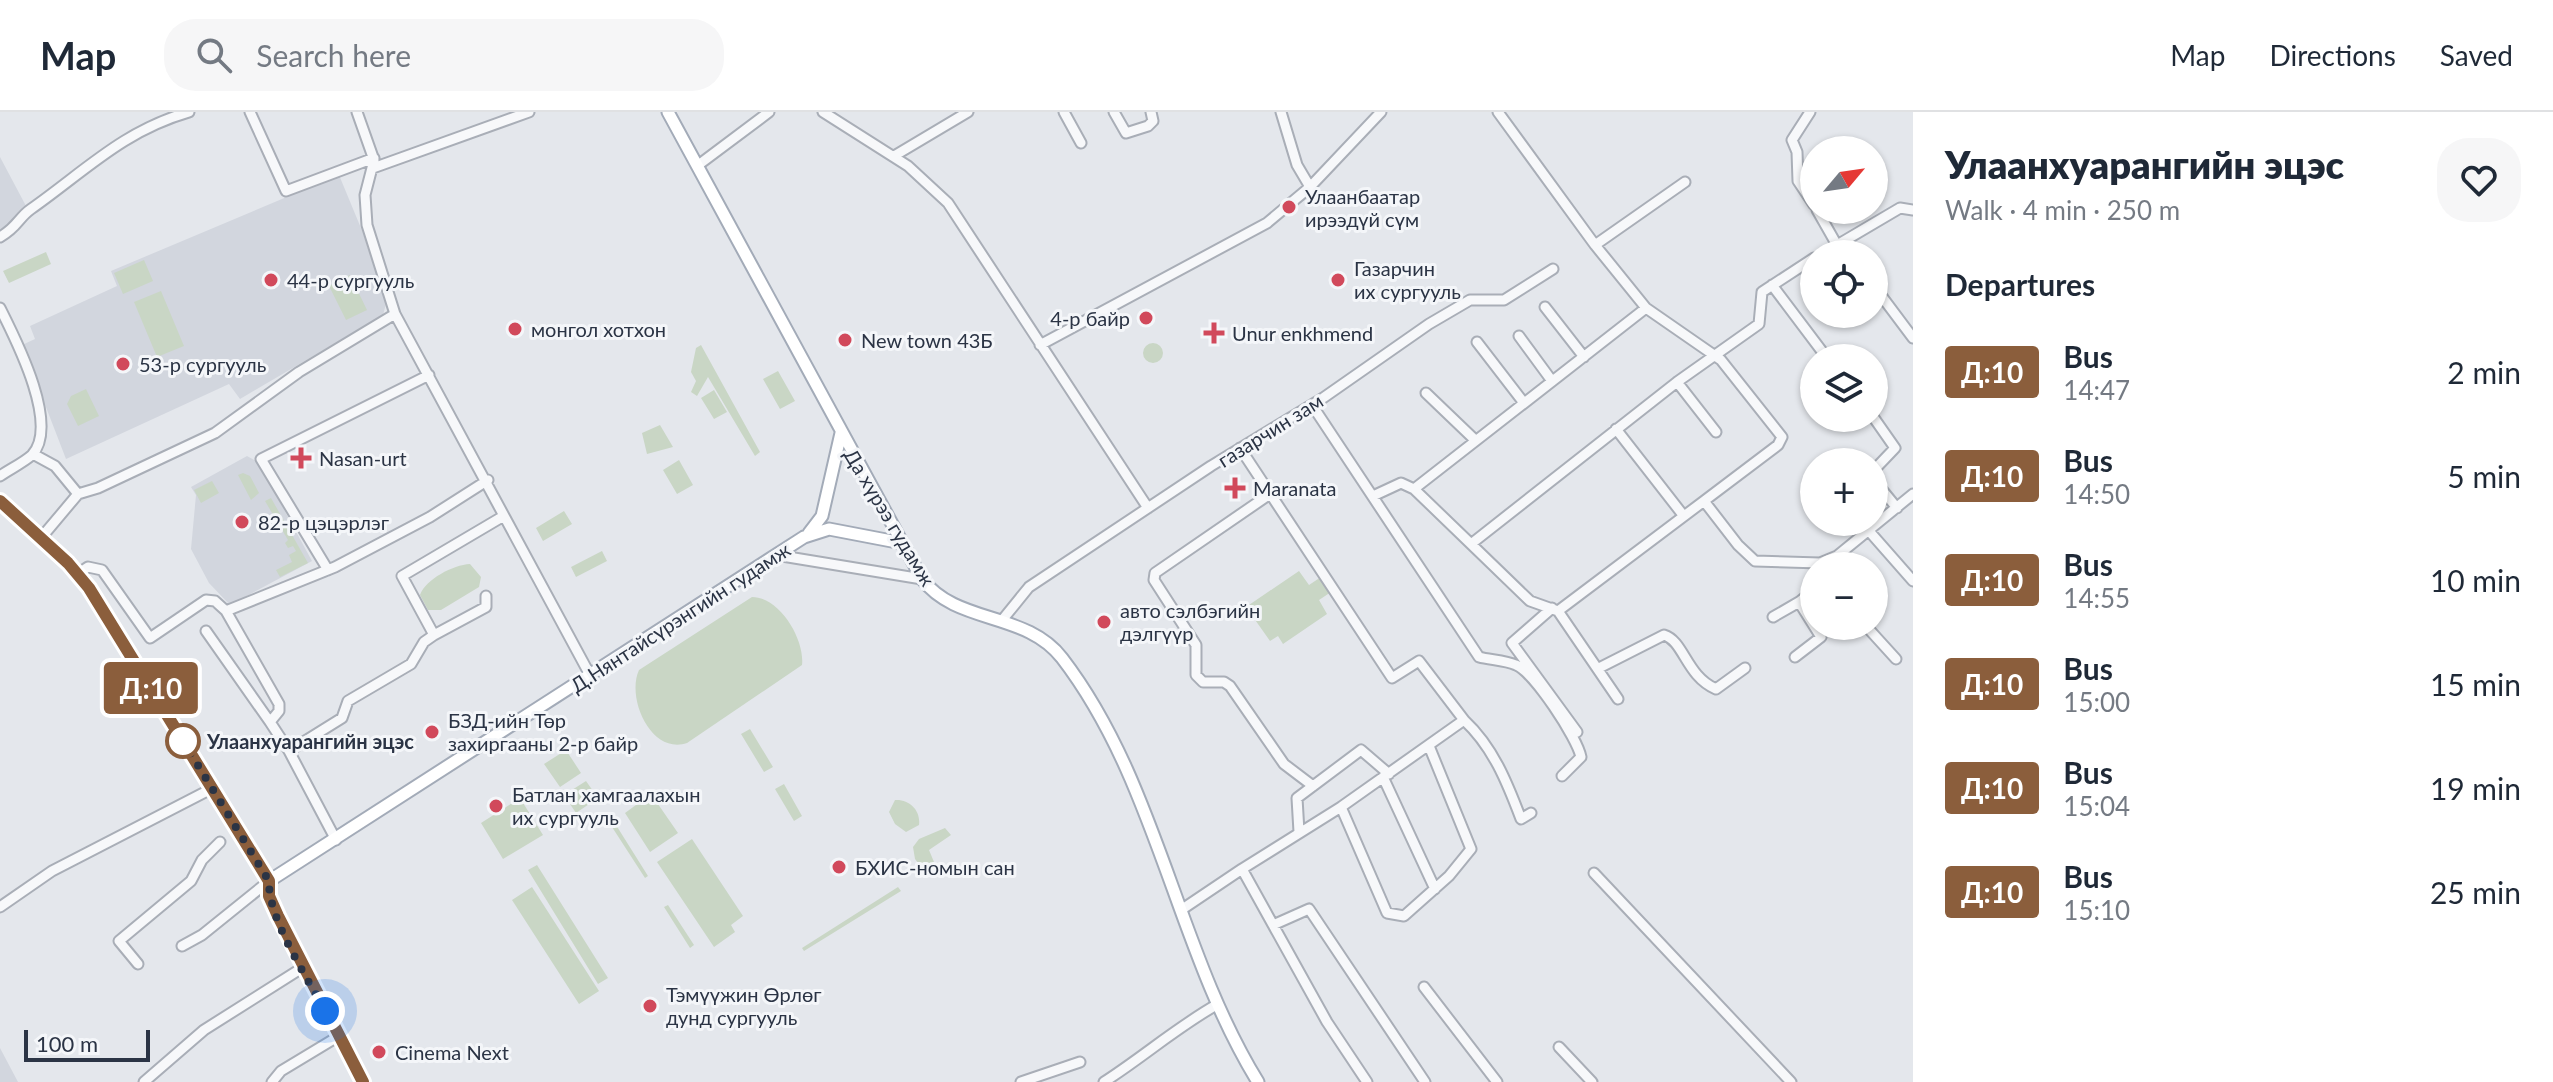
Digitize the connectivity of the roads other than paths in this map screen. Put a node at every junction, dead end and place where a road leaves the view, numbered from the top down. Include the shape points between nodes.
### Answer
1 (189, 112) edge
2 (250, 112) edge
3 (357, 112) edge
4 (529, 112) edge
5 (668, 112) edge
6 (769, 112) edge
7 (823, 112) edge
8 (968, 112) edge
9 (1064, 112) edge
10 (1114, 112) edge
11 (1151, 112) edge
12 (1281, 112) edge
13 (1381, 112) edge
14 (1498, 112) edge
15 (1810, 112) edge
16 (1081, 143) dead end
17 (894, 156) junction
18 (373, 163) junction
19 (697, 166) junction
20 (1685, 182) dead end
21 (1800, 184) edge
22 (1310, 187) junction
23 (1913, 210) edge
24 (0, 237) edge
25 (1853, 240) edge
26 (1595, 245) junction
27 (1800, 267) edge
28 (1553, 269) dead end
29 (1772, 285) junction
30 (1888, 305) edge
31 (1545, 307) dead end
32 (0, 308) edge
33 (1646, 308) junction
34 (395, 314) junction
35 (1519, 336) dead end
36 (1913, 338) edge
37 (1477, 342) dead end
38 (1816, 344) edge
39 (1040, 345) junction
40 (1715, 354) junction
41 (1584, 357) junction
42 (429, 375) junction
43 (1552, 381) junction
44 (1677, 382) junction
45 (1426, 393) dead end
46 (1524, 403) junction
47 (1312, 405) junction
48 (1616, 429) junction
49 (1716, 432) dead end
50 (1884, 432) edge
51 (841, 433) junction
52 (1474, 439) junction
53 (1240, 448) junction
54 (33, 454) junction
55 (1888, 455) edge
56 (0, 476) edge
57 (488, 480) junction
58 (1414, 489) junction
59 (78, 494) junction
60 (1270, 494) junction
61 (1913, 494) edge
62 (1373, 496) junction
63 (1888, 497) edge
64 (0, 501) edge
65 (1704, 501) junction
66 (1148, 508) junction
67 (1897, 508) junction
68 (1683, 515) junction
69 (1888, 515) edge
70 (502, 517) junction
71 (1863, 536) edge
72 (1873, 536) edge
73 (804, 537) junction
74 (41, 538) junction
75 (902, 543) junction
76 (1471, 544) junction
77 (1842, 552) edge
78 (776, 555) junction
79 (1800, 563) edge
80 (328, 570) junction
81 (79, 573) junction
82 (922, 579) junction
83 (1913, 581) edge
84 (486, 596) dead end
85 (1799, 602) joint
86 (1555, 610) junction
87 (226, 611) junction
88 (1773, 617) dead end
89 (1003, 619) junction
90 (206, 631) dead end
91 (434, 635) junction
92 (1879, 640) edge
93 (1795, 657) dead end
94 (1896, 659) dead end
95 (1599, 668) junction
96 (1745, 668) dead end
97 (590, 675) junction
98 (1618, 699) dead end
99 (1464, 720) junction
100 (270, 722) junction
101 (1577, 732) dead end
102 (1429, 746) junction
103 (289, 751) junction
104 (1386, 775) junction
105 (1562, 776) dead end
106 (1313, 786) junction
107 (213, 788) junction
108 (1341, 807) junction
109 (1531, 813) dead end
110 (1299, 832) junction
111 (336, 840) junction
112 (220, 842) dead end
113 (1242, 869) junction
114 (1594, 873) dead end
115 (269, 881) junction
116 (1435, 889) junction
117 (0, 907) edge
118 (1181, 910) junction
119 (1273, 925) junction
120 (182, 946) dead end
121 (138, 964) dead end
122 (302, 968) junction
123 (1424, 987) dead end
124 (1218, 1004) junction
125 (339, 1036) junction
126 (1559, 1047) dead end
127 (1080, 1062) dead end
128 (144, 1082) edge
129 (272, 1082) edge
130 (363, 1082) edge
131 (1021, 1082) edge
132 (1104, 1082) edge
133 (1258, 1082) edge
134 (1367, 1082) edge
135 (1425, 1082) edge
136 (1497, 1082) edge
137 (1592, 1082) edge
138 (1791, 1082) edge

1 - 24 street via 101,153
2 - 18 street via 286,191
3 - 18 street
4 - 18 street
5 - 19 main road, Да хүрээ гудамж
6 - 19 street
7 - 17 street
8 - 17 street
9 - 16 street
10 - 11 street via 1126,133 1148,126
12 - 22 street via 1297,165
13 - 22 street
14 - 26 street
15 - 21 street via 1792,140
17 - 39 street via 948,203
18 - 34 street via 366,217
19 - 51 main road, Да хүрээ гудамж
20 - 26 street
22 - 39 street via 1267,223
23 - 25 street via 1900,208
26 - 33 street
27 - 29 street
28 - 47 street, газарчин зам via 1504,300 1470,300
29 - 38 street
29 - 40 street via 1762,292 1759,324
30 - 36 street
31 - 41 street
32 - 54 street via 41,406 43,430
33 - 40 street
33 - 41 street
34 - 42 street
34 - 59 street via 299,372 215,433 138,472
35 - 43 street
37 - 46 street
39 - 66 street
40 - 44 street
40 - 65 street via 1783,441
41 - 43 street
42 - 57 street
42 - 80 street via 261,459
43 - 46 street
44 - 48 street
44 - 49 street
45 - 52 street
46 - 52 street
47 - 53 street, газарчин зам
47 - 62 street
48 - 68 street
48 - 76 street
50 - 55 street via 1895,448
51 - 73 main road via 822,516
51 - 75 main road, Да хүрээ гудамж
52 - 58 street
53 - 60 street
53 - 66 street, газарчин зам
54 - 56 street
54 - 59 street via 55,466
57 - 70 street
57 - 80 street
58 - 62 street via 1401,483
58 - 76 street
59 - 74 street
60 - 99 street via 1392,678 1419,661
60 - 106 street via 1155,573 1154,580 1196,645 1196,675 1203,682 1230,686 1284,764
61 - 67 street
62 - 105 street via 1479,657 1523,670 1549,701 1581,757
63 - 67 street
64 - 74 main road
65 - 68 street
65 - 79 street via 1755,561
66 - 89 street, газарчин зам via 1029,587
67 - 69 street
68 - 86 street
70 - 91 street via 402,576
70 - 97 street
71 - 77 street
72 - 83 street
73 - 75 main road, Д.Нянтайсүрэнгийн гудамж via 829,529
73 - 78 main road, Д.Нянтайсүрэнгийн гудамж
74 - 81 main road
75 - 82 main road, Да хүрээ гудамж
76 - 86 street via 1530,601
78 - 82 street
78 - 97 main road, Д.Нянтайсүрэнгийн гудамж
80 - 87 street
81 - 87 street via 88,567 102,570 150,638 206,600
81 - 107 main road
82 - 89 main road, Да хүрээ гудамж via 947,602
84 - 91 street via 486,607
85 - 88 street
85 - 93 street via 1821,637
86 - 95 street
86 - 101 street via 1512,643
87 - 100 street via 279,704
89 - 118 main road, Да хүрээ гудамж via 1048,642 1082,686 1126,769
90 - 100 street
91 - 103 street via 411,664 348,701 342,718
92 - 94 street
95 - 96 street via 1664,635 1676,643 1696,678 1716,689
95 - 98 street
97 - 111 main road, Д.Нянтайсүрэнгийн гудамж
99 - 102 street
99 - 109 street via 1480,735 1503,774 1521,819
100 - 103 street
102 - 104 street
102 - 116 street via 1471,849
103 - 111 street
104 - 106 street via 1361,750
104 - 108 street
104 - 116 street
106 - 110 street via 1297,798
107 - 115 main road
107 - 117 street via 52,871
108 - 110 street
108 - 116 street via 1387,913 1404,916
110 - 113 street
111 - 115 main road, Д.Нянтайсүрэнгийн гудамж
112 - 121 street via 191,881 119,941
113 - 118 street
113 - 119 street
114 - 138 street
115 - 120 street
115 - 122 street via 269,896
118 - 124 main road, Да хүрээ гудамж
119 - 134 street
119 - 135 street via 1309,909
122 - 125 street
122 - 128 street via 204,1030
123 - 136 street
124 - 132 street
124 - 133 main road, Да хүрээ гудамж
125 - 129 street via 278,1073
125 - 130 street
126 - 137 street
127 - 131 street

